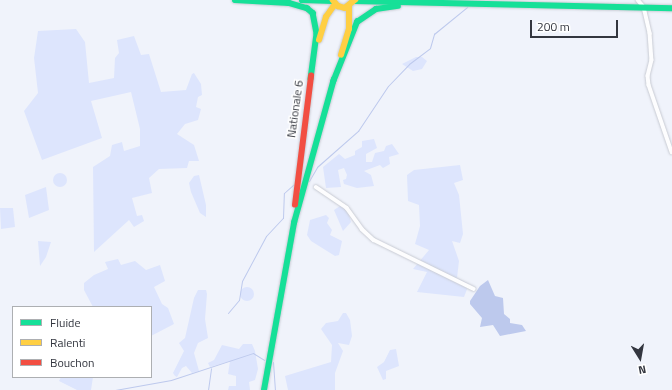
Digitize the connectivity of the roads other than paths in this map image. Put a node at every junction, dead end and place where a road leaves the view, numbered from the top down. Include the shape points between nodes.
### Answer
1 (235, 0) edge
2 (302, 0) edge
3 (638, 0) edge
4 (355, 1) edge
5 (334, 2) edge
6 (502, 4) junction
7 (349, 7) junction
8 (644, 7) junction
9 (672, 8) edge
10 (311, 79) junction
11 (333, 82) junction
12 (672, 152) edge
13 (316, 187) dead end
14 (294, 223) junction
15 (474, 289) dead end
16 (264, 390) edge

1 - 10 main road via 288,3 307,8 313,13 317,34
2 - 5 main road
3 - 8 street
4 - 6 main road
4 - 7 main road
5 - 7 main road via 342,8
5 - 10 main road, Nationale 6 via 322,24
6 - 8 main road
6 - 11 main road via 386,6 369,12 355,27
7 - 11 main road, Nationale 6 via 349,29
8 - 9 main road
8 - 12 street via 652,60 648,76 649,85
10 - 14 main road, Nationale 6
11 - 14 main road, Nationale 6
13 - 15 street via 347,208 362,230 374,240
14 - 16 main road, Nationale 6

